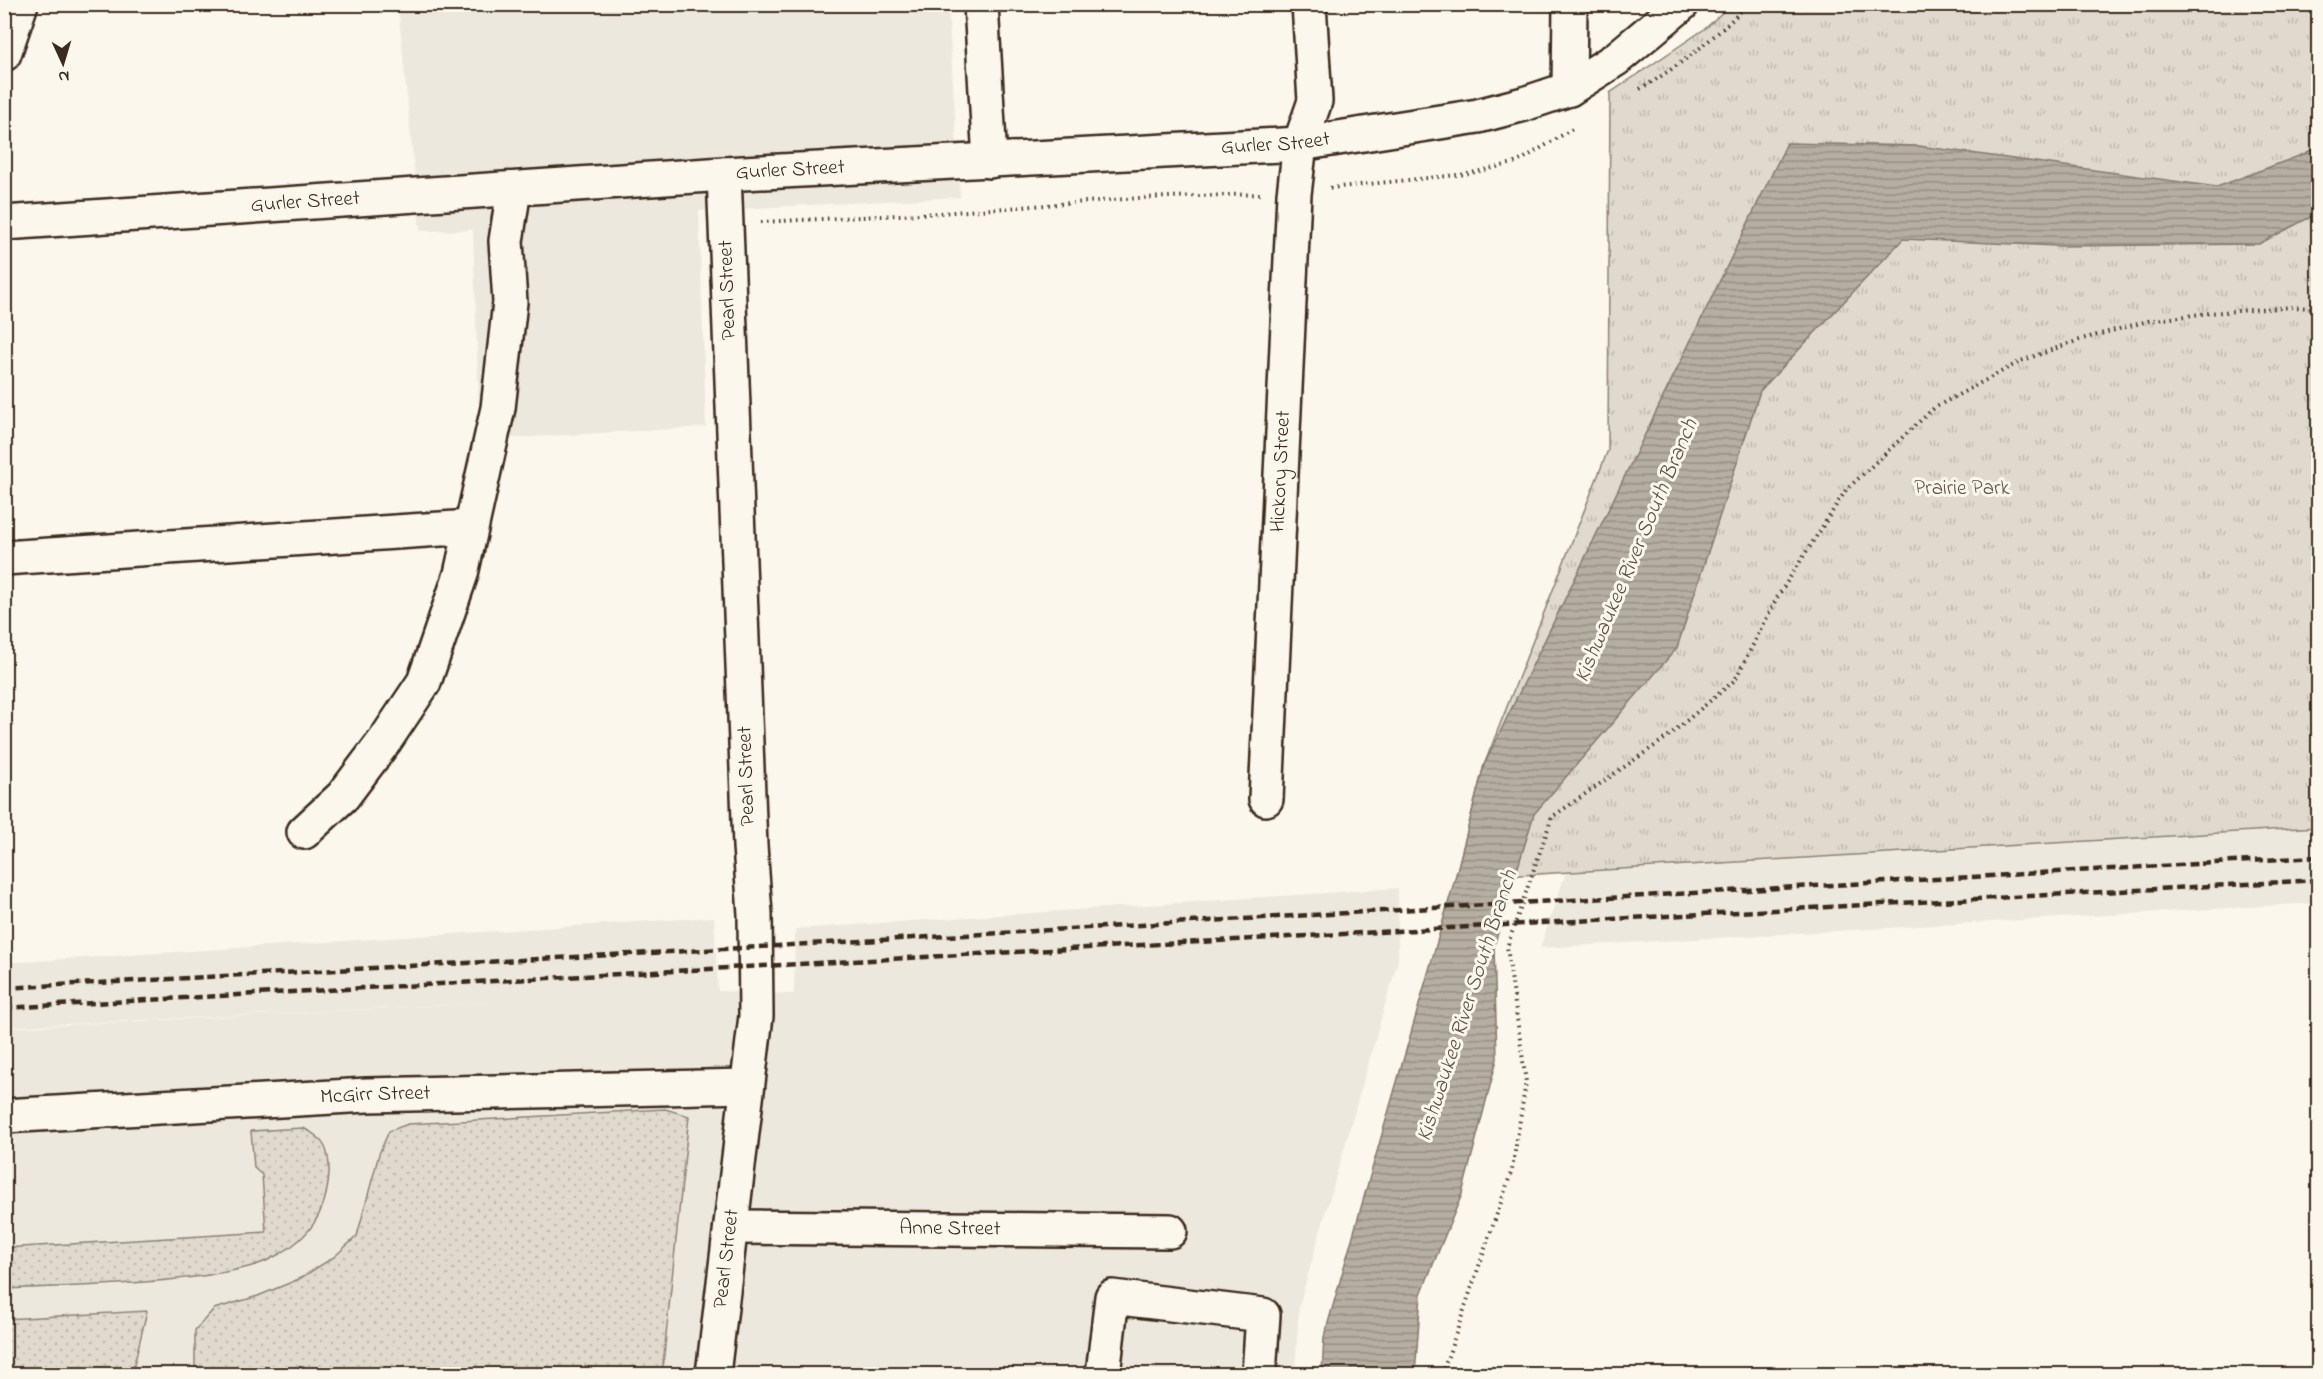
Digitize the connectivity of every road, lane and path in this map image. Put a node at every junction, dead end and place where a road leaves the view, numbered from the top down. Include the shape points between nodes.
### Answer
1 (21, 4) edge
2 (981, 4) edge
3 (1309, 4) edge
4 (1570, 4) edge
5 (1682, 4) edge
6 (1748, 4) edge
7 (4, 54) edge
8 (1569, 89) junction
9 (1635, 92) dead end
10 (1577, 126) dead end
11 (1300, 144) junction
12 (990, 161) junction
13 (724, 174) junction
14 (1331, 187) dead end
15 (514, 189) junction
16 (1247, 194) dead end
17 (4, 223) edge
18 (726, 225) junction
19 (2319, 308) edge
20 (471, 527) junction
21 (4, 558) edge
22 (1266, 800) dead end
23 (304, 832) dead end
24 (746, 1086) junction
25 (4, 1116) edge
26 (731, 1227) junction
27 (1170, 1231) dead end
28 (713, 1374) edge
29 (1103, 1374) edge
30 (1259, 1374) edge
31 (1442, 1374) edge

1 - 7 street
2 - 12 street
3 - 11 street, Hickory Street via 1315,101
4 - 8 street
5 - 8 street, Gurler Street via 1616,59
6 - 9 path via 1689,56
8 - 11 street, Gurler Street via 1478,116
10 - 14 path via 1518,162 1467,174
11 - 12 street, Gurler Street
11 - 22 street, Hickory Street via 1294,194
12 - 13 street, Gurler Street
13 - 15 street, Gurler Street
13 - 18 street, Pearl Street
15 - 17 street, Gurler Street
15 - 20 street via 506,241 510,302 498,408
16 - 18 path
18 - 24 street, Pearl Street via 755,914 756,1016
19 - 31 path via 2209,313 2148,321 2021,361 1934,408 1846,490 1778,596 1735,680 1666,738 1552,817 1507,947 1526,1082 1512,1170
20 - 21 street
20 - 23 street via 461,574 424,682 343,796
24 - 25 street, McGirr Street via 367,1095
24 - 26 street, Pearl Street
26 - 27 street, Anne Street
26 - 28 street, Pearl Street
29 - 30 street via 1112,1298 1263,1315

